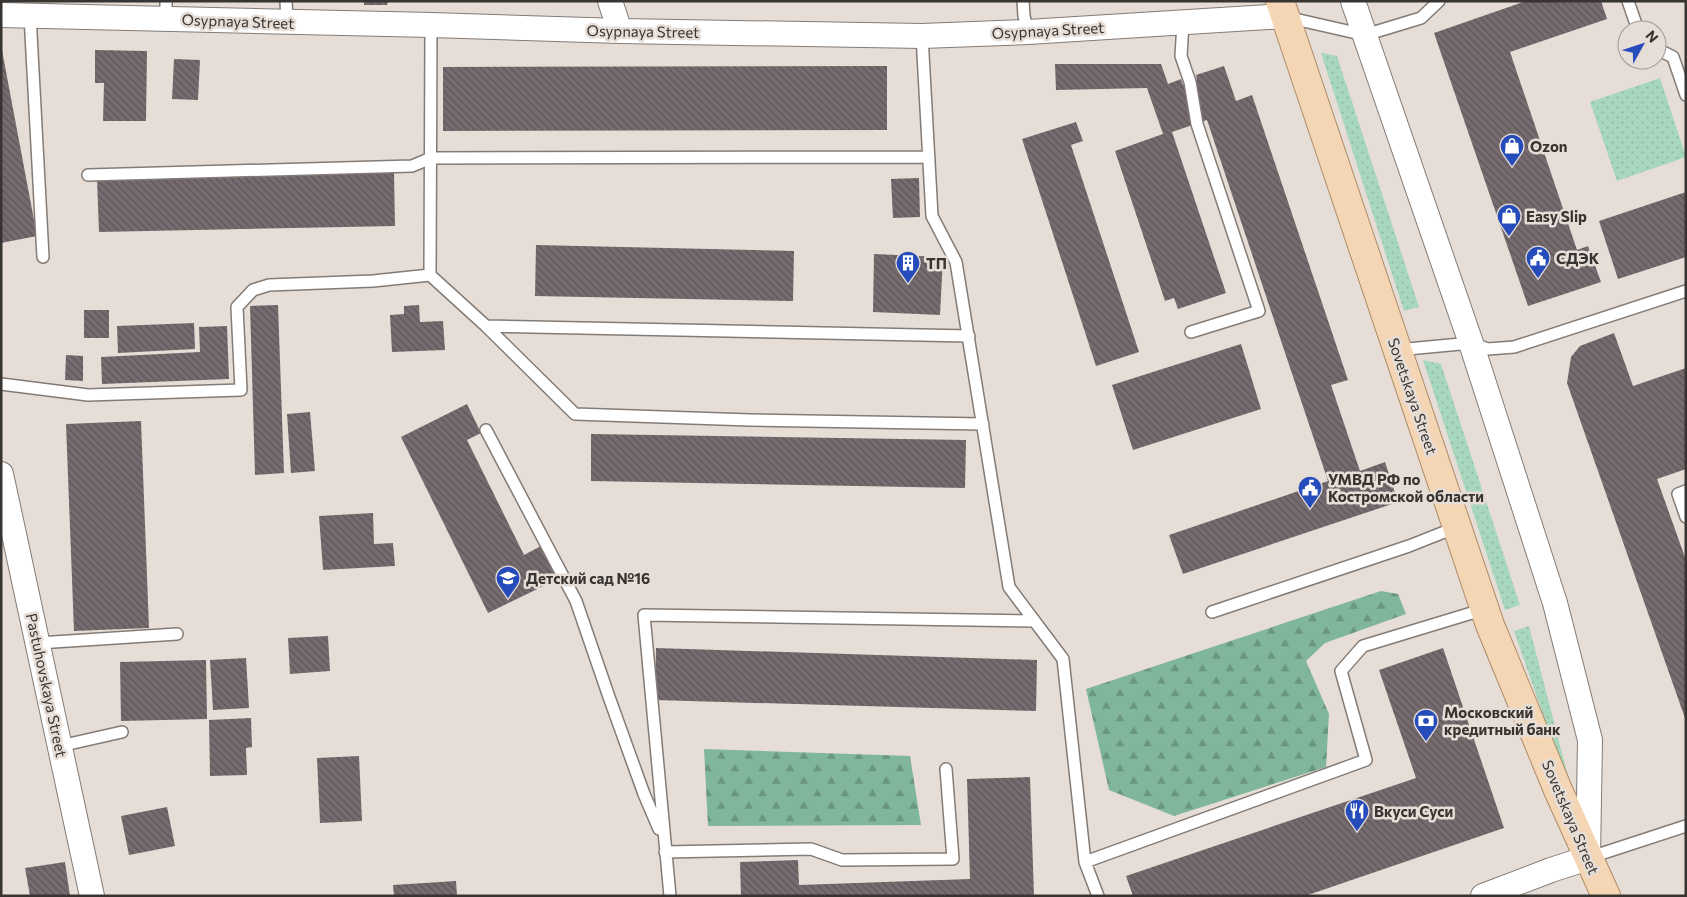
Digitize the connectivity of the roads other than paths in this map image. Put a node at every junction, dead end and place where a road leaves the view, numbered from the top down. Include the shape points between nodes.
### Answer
1 (610, 1) edge
2 (1023, 1) edge
3 (1353, 1) edge
4 (1439, 1) edge
5 (1628, 1) edge
6 (1282, 9) edge
7 (166, 10) edge
8 (287, 12) edge
9 (1, 15) edge
10 (30, 15) junction
11 (1635, 20) edge
12 (1182, 23) junction
13 (431, 25) junction
14 (620, 31) junction
15 (1028, 32) junction
16 (1365, 35) junction
17 (922, 36) junction
18 (1667, 54) edge
19 (1686, 95) edge
20 (929, 157) junction
21 (431, 158) junction
22 (88, 175) dead end
23 (43, 257) dead end
24 (430, 275) junction
25 (1686, 290) edge
26 (486, 326) junction
27 (1191, 332) dead end
28 (969, 336) junction
29 (1472, 343) junction
30 (1397, 350) junction
31 (1, 384) edge
32 (983, 424) junction
33 (486, 430) dead end
34 (1, 474) edge
35 (1686, 491) edge
36 (1686, 517) edge
37 (1456, 527) junction
38 (1485, 609) junction
39 (1212, 612) dead end
40 (1034, 621) junction
41 (177, 634) dead end
42 (38, 643) junction
43 (122, 732) dead end
44 (60, 746) junction
45 (946, 769) dead end
46 (1686, 826) edge
47 (664, 840) junction
48 (665, 852) junction
49 (1588, 858) junction
50 (1085, 862) junction
51 (92, 896) edge
52 (670, 896) edge
53 (1098, 896) edge
54 (1482, 896) edge
55 (1606, 896) edge

1 - 14 street
2 - 15 lane
3 - 16 street
4 - 16 lane via 1421,18
5 - 11 lane
6 - 12 street, Osypnaya Street via 1249,18
6 - 16 lane
6 - 30 main road, Sovetskaya Street
7 - 8 street, Osypnaya Street
7 - 10 street, Osypnaya Street
8 - 13 street, Osypnaya Street
9 - 10 street, Osypnaya Street
10 - 23 lane
12 - 15 street, Osypnaya Street
12 - 27 lane via 1181,56 1190,82 1197,124 1259,311
13 - 14 street, Osypnaya Street
13 - 21 lane
14 - 17 street, Osypnaya Street
15 - 17 street, Osypnaya Street
16 - 29 street
17 - 20 lane
18 - 19 lane via 1673,57
20 - 21 lane
20 - 28 lane via 932,216 956,262
21 - 22 lane via 412,166
21 - 24 lane
24 - 26 lane
24 - 31 lane via 269,285 253,290 237,307 241,390 88,395
25 - 29 lane via 1514,347 1488,349
26 - 28 lane
26 - 32 lane via 575,414
28 - 32 lane
29 - 30 lane
29 - 49 street via 1555,603 1590,740
30 - 37 main road, Sovetskaya Street
32 - 40 lane via 1009,587
33 - 47 lane via 576,601 644,794
34 - 42 street, Pastuhovskaya Street
35 - 36 lane via 1678,494
37 - 38 main road, Sovetskaya Street
37 - 39 lane
38 - 49 main road, Sovetskaya Street
38 - 50 lane via 1363,646 1341,671 1366,760
40 - 47 lane via 644,615
40 - 50 lane via 1063,659
41 - 42 lane
42 - 44 street, Pastuhovskaya Street
43 - 44 lane
44 - 51 street, Pastuhovskaya Street
45 - 48 lane via 953,859 842,860 811,848
46 - 49 lane
47 - 48 lane
48 - 52 lane
49 - 54 street
49 - 55 main road, Sovetskaya Street
50 - 53 lane

